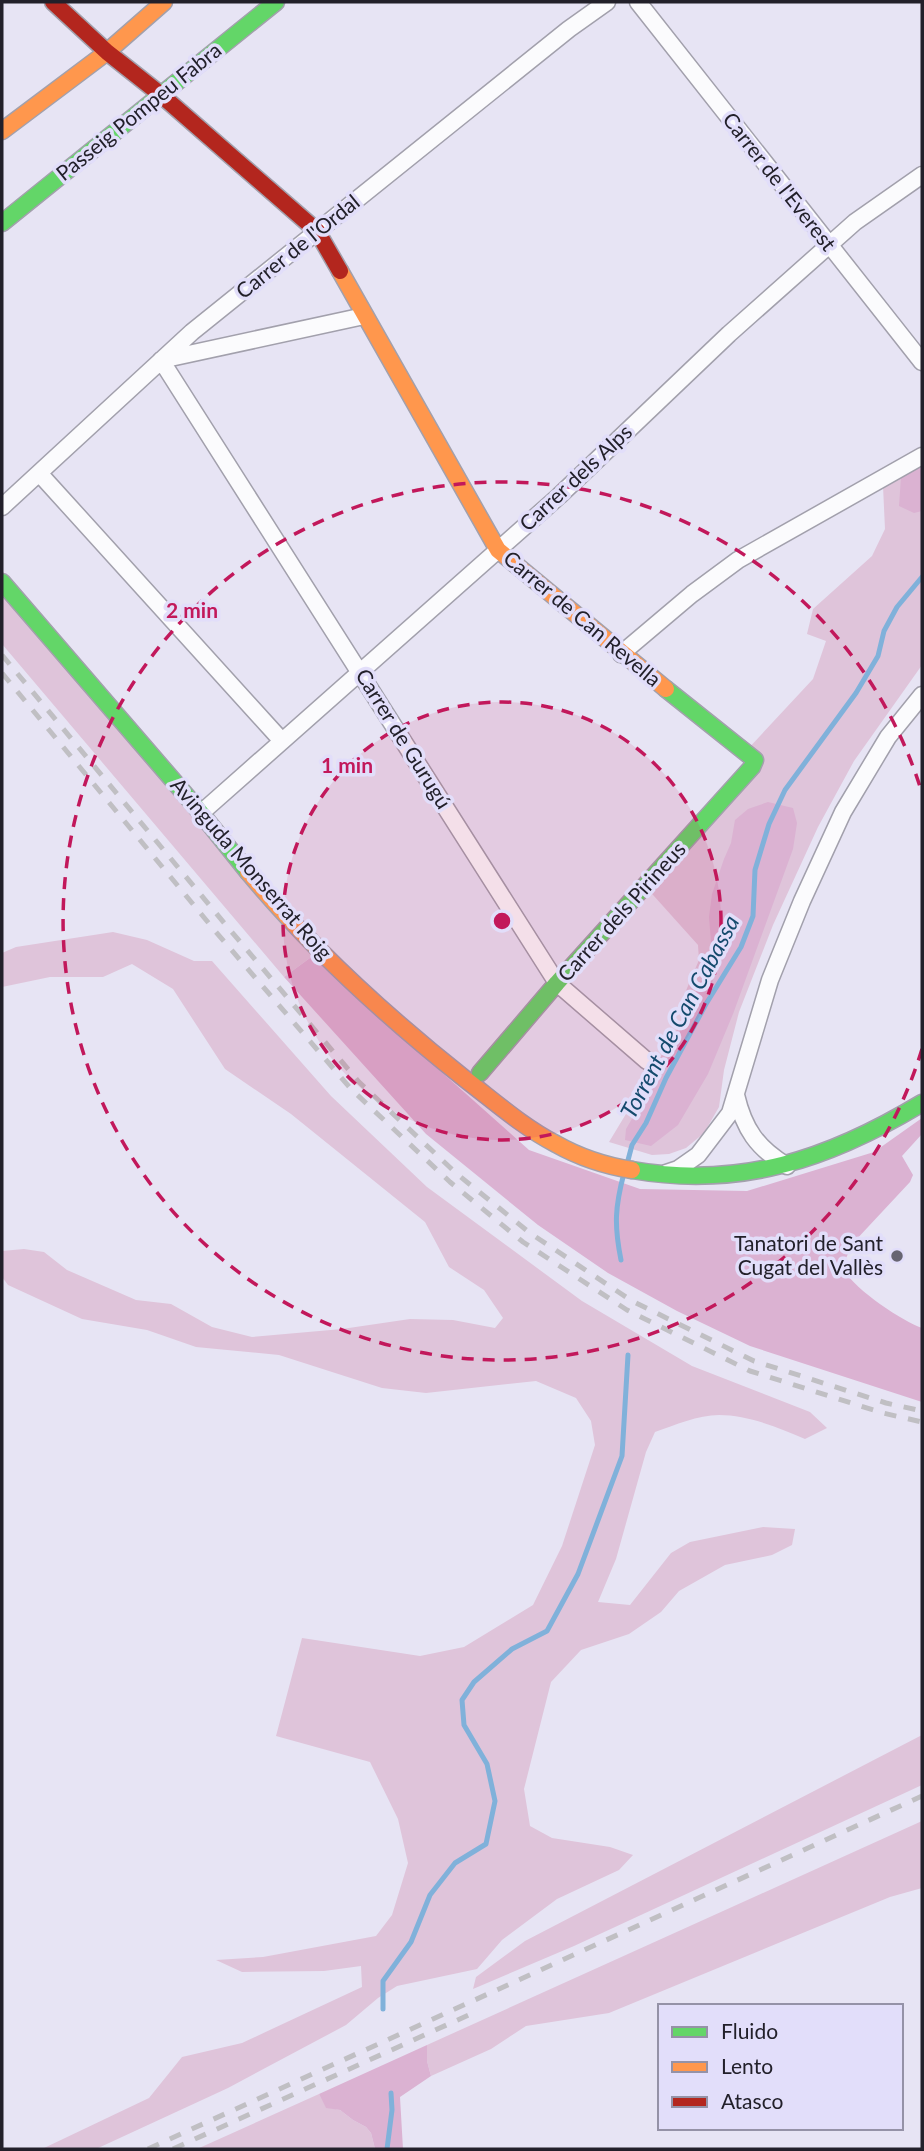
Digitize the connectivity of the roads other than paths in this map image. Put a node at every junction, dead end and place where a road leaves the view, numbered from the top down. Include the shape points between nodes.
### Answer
1 (53, 2) edge
2 (164, 2) edge
3 (276, 2) edge
4 (607, 2) edge
5 (638, 2) edge
6 (107, 52) junction
7 (160, 94) junction
8 (2, 131) edge
9 (922, 176) edge
10 (2, 223) edge
11 (317, 231) junction
12 (829, 246) junction
13 (364, 316) junction
14 (161, 360) junction
15 (922, 362) edge
16 (922, 456) edge
17 (39, 473) junction
18 (2, 507) edge
19 (498, 550) junction
20 (2, 582) edge
21 (621, 654) junction
22 (360, 672) junction
23 (922, 695) edge
24 (282, 741) junction
25 (746, 751) joint
26 (201, 813) junction
27 (557, 983) junction
28 (647, 1061) dead end
29 (480, 1073) dead end
30 (736, 1093) junction
31 (922, 1103) edge
32 (787, 1166) junction
33 (652, 1174) junction

1 - 6 street, Carrer de Can Revella
2 - 6 street
3 - 7 street, Passeig Pompeu Fabra
4 - 11 street, Carrer de l'Ordal
5 - 12 street, Carrer de l'Everest
6 - 7 street, Carrer de Can Revella
6 - 8 street
7 - 10 street, Passeig Pompeu Fabra
7 - 11 street, Carrer de Can Revella
9 - 12 street, Carrer dels Alps via 855,222
11 - 13 street, Carrer de Can Revella
11 - 14 street, Carrer de l'Ordal
12 - 15 street, Carrer de l'Everest
12 - 19 street, Carrer dels Alps
13 - 14 street
13 - 19 street, Carrer de Can Revella
14 - 17 street, Carrer de l'Ordal
14 - 22 street, Carrer de Gurugú
16 - 21 street via 738,560
17 - 18 street, Carrer de l'Ordal
17 - 24 street
19 - 21 street, Carrer de Can Revella
19 - 22 street, Carrer dels Alps
20 - 26 street, Avinguda Monserrat Roig
21 - 25 street, Carrer de Can Revella
22 - 24 street, Carrer dels Alps
22 - 27 street, Carrer de Gurugú
23 - 30 street via 888,737 843,812 770,980
24 - 26 street, Carrer dels Alps
25 - 27 street, Carrer dels Pirineus via 755,760 752,767
26 - 33 street, Avinguda Monserrat Roig via 266,893 412,1036 543,1138 599,1161
27 - 28 street, Carrer de Gurugú
27 - 29 street, Carrer dels Pirineus
30 - 32 street via 741,1114 759,1146
30 - 33 street via 730,1113 698,1155 678,1169
31 - 32 street, Avinguda Monserrat Roig via 837,1150
32 - 33 street, Avinguda Monserrat Roig via 690,1177

